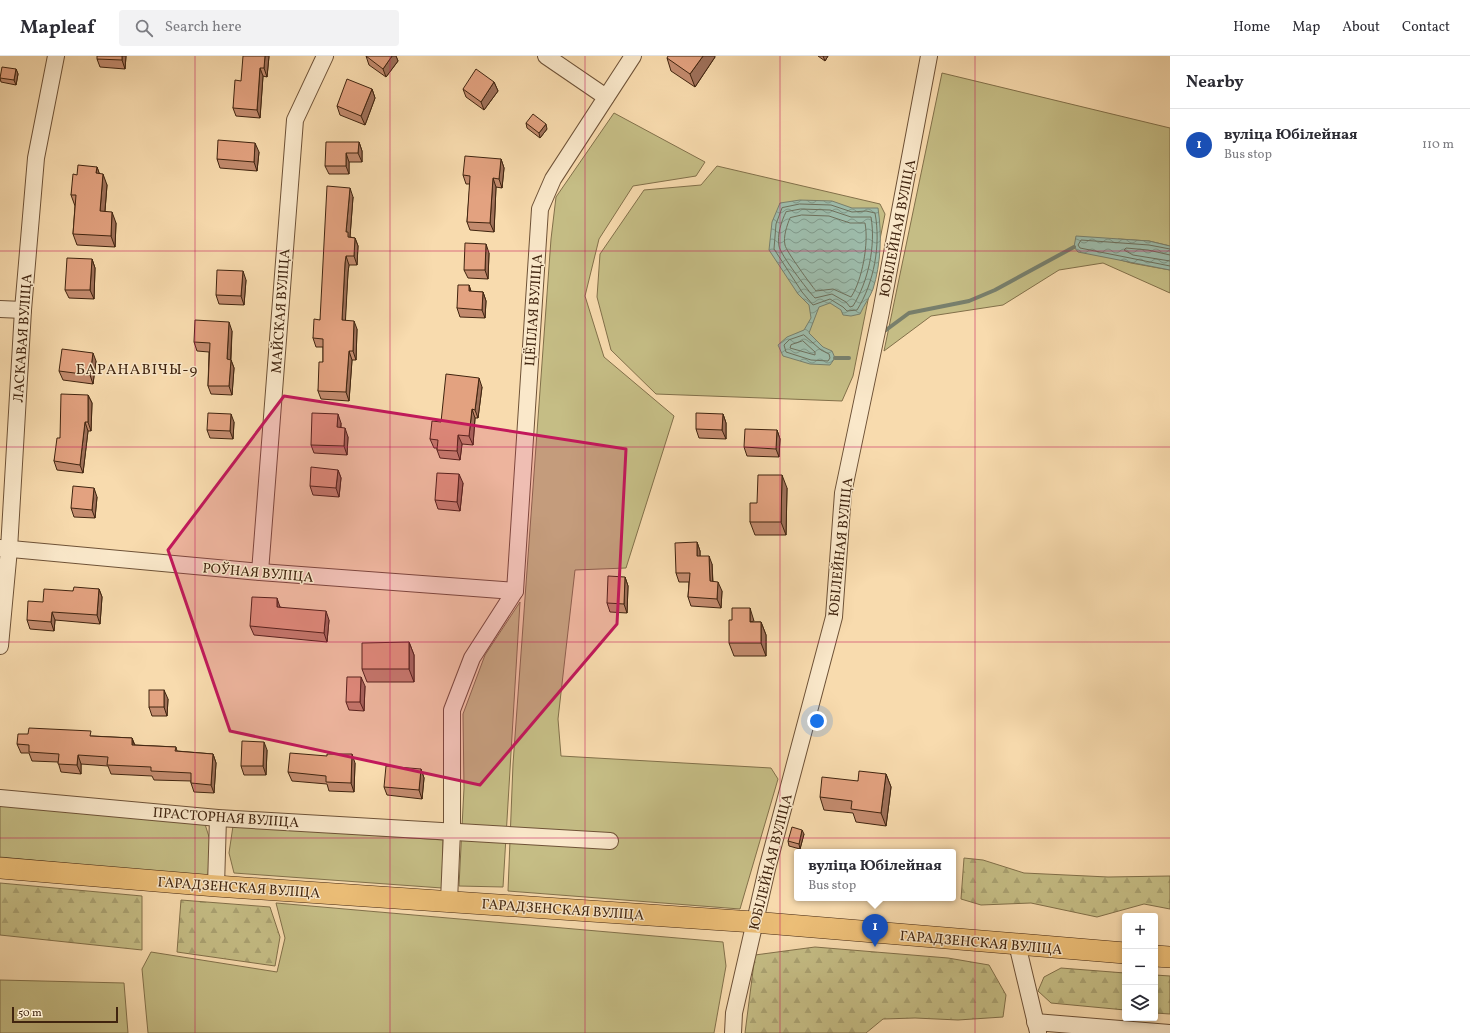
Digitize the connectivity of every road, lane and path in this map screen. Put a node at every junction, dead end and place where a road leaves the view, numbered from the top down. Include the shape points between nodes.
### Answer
1 (56, 56) edge
2 (325, 56) edge
3 (546, 56) edge
4 (633, 56) edge
5 (929, 56) edge
6 (606, 97) junction
7 (0, 309) edge
8 (23, 310) junction
9 (4, 549) edge
10 (260, 572) junction
11 (515, 591) junction
12 (0, 646) edge
13 (0, 798) edge
14 (218, 818) junction
15 (452, 831) junction
16 (610, 841) dead end
17 (0, 868) edge
18 (216, 886) junction
19 (449, 901) junction
20 (754, 922) junction
21 (1017, 944) junction
22 (1122, 954) edge
23 (1158, 956) edge
24 (1170, 957) edge
25 (1037, 1027) edge
26 (733, 1033) edge
27 (1170, 1033) edge

1 - 8 street, ЛАСКАВАЯ ВУЛІЦА via 36,158
2 - 10 street, МАЙСКАЯ ВУЛІЦА via 294,120
3 - 6 street
4 - 6 street, ЦЁПЛАЯ ВУЛІЦА
5 - 20 street, ЮБІЛЕЙНАЯ ВУЛІЦА via 881,312 843,493 834,617
6 - 11 street, ЦЁПЛАЯ ВУЛІЦА via 553,179 540,209
7 - 8 street
8 - 9 street, ЛАСКАВАЯ ВУЛІЦА
9 - 10 street, РОЎНАЯ ВУЛІЦА
9 - 12 street, ЛАСКАВАЯ ВУЛІЦА
10 - 11 street, РОЎНАЯ ВУЛІЦА
11 - 15 street via 472,658 452,710
13 - 14 street, ПРАСТОРНАЯ ВУЛІЦА
14 - 15 street, ПРАСТОРНАЯ ВУЛІЦА
14 - 18 street
15 - 16 street, ПРАСТОРНАЯ ВУЛІЦА
15 - 19 street
17 - 18 main road, ГАРАДЗЕНСКАЯ ВУЛІЦА
18 - 19 main road, ГАРАДЗЕНСКАЯ ВУЛІЦА
19 - 20 main road, ГАРАДЗЕНСКАЯ ВУЛІЦА
20 - 21 main road, ГАРАДЗЕНСКАЯ ВУЛІЦА
20 - 26 street, ЮБІЛЕЙНАЯ ВУЛІЦА via 734,1013
21 - 22 main road, ГАРАДЗЕНСКАЯ ВУЛІЦА
21 - 25 street
23 - 24 main road
25 - 27 street

